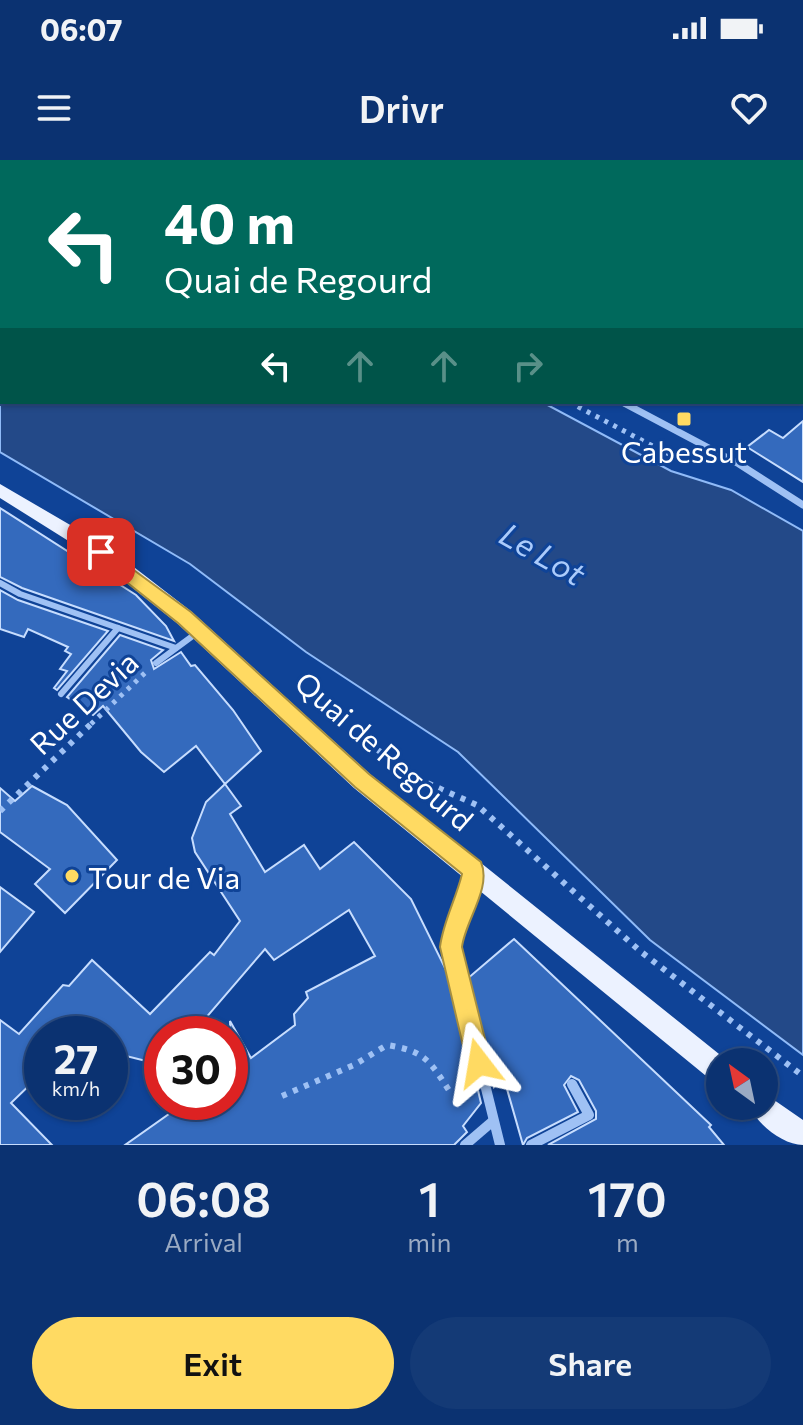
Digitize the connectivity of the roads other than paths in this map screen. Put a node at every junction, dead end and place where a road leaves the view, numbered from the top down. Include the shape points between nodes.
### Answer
1 (626, 404) edge
2 (0, 490) edge
3 (803, 505) edge
4 (0, 583) edge
5 (118, 628) junction
6 (200, 631) junction
7 (176, 648) junction
8 (156, 663) road end
9 (61, 694) dead end
10 (473, 870) junction
11 (706, 1060) edge
12 (572, 1084) dead end
13 (778, 1118) edge
14 (493, 1121) junction
15 (803, 1138) edge
16 (465, 1145) edge
17 (500, 1145) edge
18 (531, 1145) edge

1 - 3 street
2 - 6 main road, Quai de Regourd via 101,552
4 - 5 lane
5 - 7 lane
5 - 9 lane
6 - 7 lane, Rue Devia
6 - 10 main road, Quai de Regourd via 362,781
7 - 8 lane, Rue Devia
10 - 11 main road, Quai de Regourd
10 - 14 street via 451,947
12 - 18 street via 589,1115
13 - 15 main road
14 - 16 street
14 - 17 street

